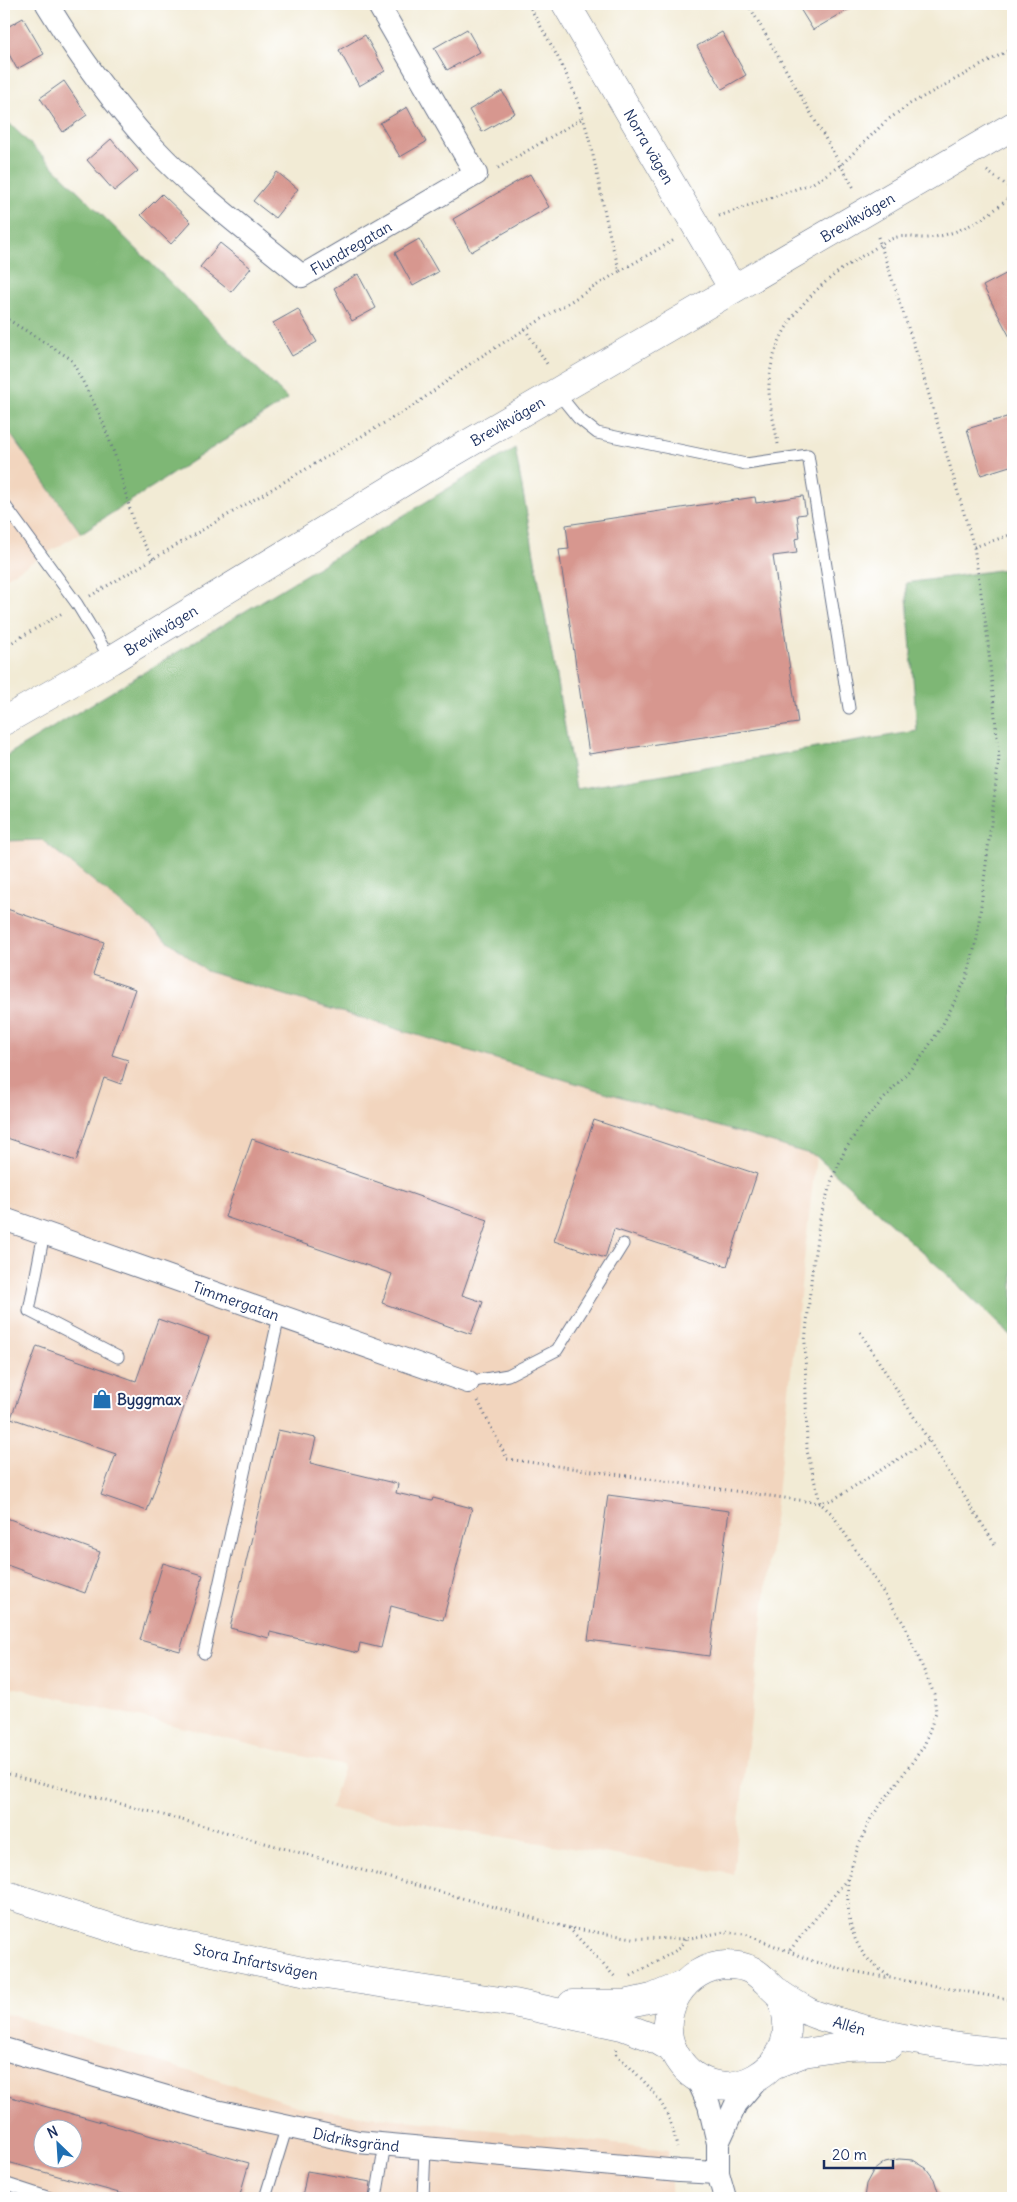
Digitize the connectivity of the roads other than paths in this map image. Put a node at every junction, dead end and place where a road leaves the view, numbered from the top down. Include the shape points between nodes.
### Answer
1 (47, 4) edge
2 (378, 4) edge
3 (566, 4) edge
4 (1013, 126) edge
5 (733, 289) junction
6 (557, 392) junction
7 (4, 504) edge
8 (111, 660) junction
9 (849, 708) dead end
10 (4, 721) edge
11 (4, 1219) edge
12 (44, 1233) junction
13 (623, 1244) dead end
14 (279, 1316) junction
15 (118, 1357) dead end
16 (468, 1382) joint
17 (204, 1653) dead end
18 (4, 1894) edge
19 (685, 1984) junction
20 (778, 1992) junction
21 (514, 2003) junction
22 (929, 2044) junction
23 (4, 2049) edge
24 (673, 2050) junction
25 (1013, 2053) edge
26 (765, 2071) junction
27 (696, 2076) junction
28 (287, 2126) junction
29 (385, 2144) junction
30 (718, 2144) junction
31 (425, 2148) junction
32 (718, 2172) junction
33 (4, 2182) edge
34 (50, 2198) edge
35 (265, 2198) edge
36 (376, 2198) edge
37 (423, 2198) edge
38 (725, 2198) edge

1 - 2 street, Flundregatan via 72,46 154,148 207,199 302,276 476,174
3 - 5 main road, Norra vägen
4 - 5 main road, Brevikvägen
5 - 6 main road, Brevikvägen
6 - 8 main road, Brevikvägen
6 - 9 lane via 578,418 596,433 746,464 808,455
7 - 8 lane via 77,604
8 - 10 main road, Brevikvägen
11 - 12 street, Timmergatan
12 - 14 street, Timmergatan
12 - 15 lane via 29,1311
13 - 16 lane via 557,1350 508,1374
14 - 16 street, Timmergatan
14 - 17 lane
18 - 21 main road, Stora Infartsvägen via 137,1936 312,1973
19 - 20 main road via 704,1970 727,1965 756,1972
19 - 21 main road, Stora Infartsvägen via 652,1998 625,2004
19 - 24 main road via 669,2015 669,2038
20 - 22 main road, Allén via 808,2012 853,2027
20 - 26 main road via 787,2012 787,2035 780,2056
21 - 24 main road, Stora Infartsvägen via 622,2026
22 - 25 main road, Allén
22 - 26 main road, Allén via 847,2046 804,2053
23 - 28 street, Didriksgränd via 212,2110
24 - 27 main road
26 - 27 main road via 737,2085 716,2084
26 - 30 street via 736,2104
27 - 30 street via 709,2105
28 - 29 street, Didriksgränd via 358,2142
28 - 35 lane
29 - 31 street, Didriksgränd
29 - 36 lane
30 - 32 street
31 - 32 street, Didriksgränd
31 - 37 lane
32 - 38 street
33 - 34 lane

